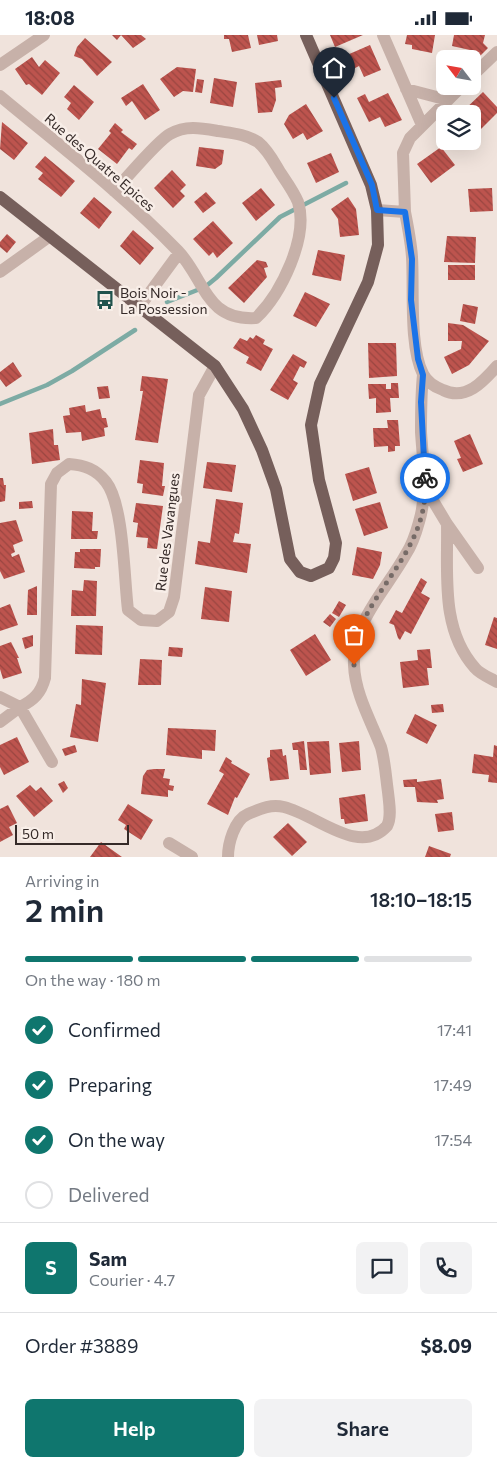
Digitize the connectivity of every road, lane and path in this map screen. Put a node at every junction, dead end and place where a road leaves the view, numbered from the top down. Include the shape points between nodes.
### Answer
1 (44, 35) edge
2 (306, 35) edge
3 (383, 35) edge
4 (497, 52) edge
5 (0, 65) edge
6 (481, 67) edge
7 (406, 89) junction
8 (0, 95) edge
9 (453, 95) edge
10 (448, 100) junction
11 (422, 125) junction
12 (114, 191) junction
13 (0, 197) edge
14 (377, 210) junction
15 (405, 212) junction
16 (50, 236) junction
17 (179, 253) junction
18 (0, 272) edge
19 (140, 306) junction
20 (215, 366) junction
21 (497, 366) edge
22 (423, 375) junction
23 (426, 489) junction
24 (447, 524) junction
25 (478, 568) dead end
26 (497, 683) edge
27 (0, 697) edge
28 (20, 707) junction
29 (0, 722) edge
30 (52, 762) dead end
31 (169, 843) dead end
32 (192, 857) edge
33 (228, 857) edge

1 - 5 street
2 - 14 main road via 372,185
3 - 7 street
4 - 6 street
7 - 10 street
7 - 11 street
8 - 12 street, Rue des Quatre Epices
9 - 10 street
10 - 11 street
11 - 15 street via 410,138 403,153
12 - 17 street, Rue des Quatre Epices
12 - 17 street, Rue des Quatre Epices via 169,134 187,128 201,128 246,136 258,142 267,151 297,201 300,218 298,237 285,278 269,305 256,318 243,319 216,307
13 - 16 main road
14 - 15 street
14 - 20 main road via 378,245 368,282 320,384 311,425 319,480 336,543 329,568 320,574 312,576 300,572 290,559 276,489 262,450 243,409
15 - 22 street via 412,259 411,300
16 - 18 street
16 - 19 main road
17 - 19 street
19 - 20 main road
20 - 28 street, Rue des Vavangues via 199,395 174,597 169,611 157,621 141,620 128,610 125,556 114,498 107,483 97,472 83,465 69,464 50,484 45,678 42,690 32,701
21 - 22 street via 466,393 449,393 434,386
22 - 23 street via 421,402
23 - 24 street
23 - 33 street via 408,552 369,612 356,640 354,665 360,695 382,750 390,804 388,824 378,839 361,846 344,843 300,813 283,807 264,807 244,816 234,831
24 - 25 street
24 - 26 street via 452,629 458,646 476,669
27 - 28 street
28 - 29 street
28 - 30 street
31 - 32 street

